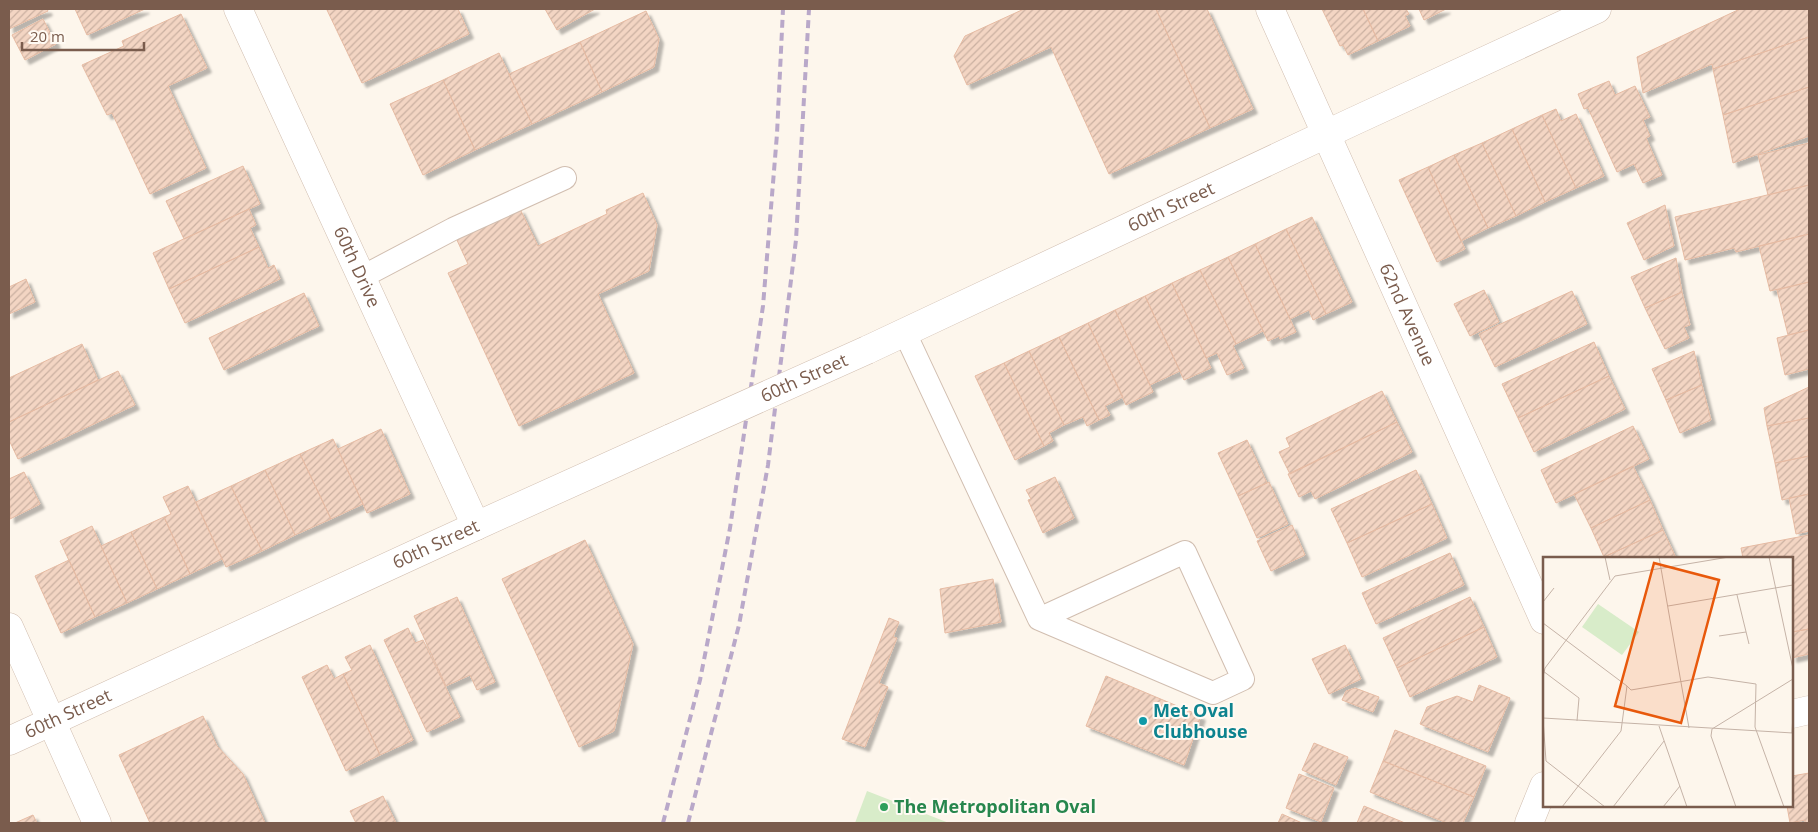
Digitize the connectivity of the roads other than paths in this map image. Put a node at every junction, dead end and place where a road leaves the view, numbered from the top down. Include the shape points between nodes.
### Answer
1 (238, 9) edge
2 (1270, 9) edge
3 (1598, 9) edge
4 (1326, 134) junction
5 (565, 178) dead end
6 (362, 277) junction
7 (904, 331) junction
8 (476, 526) junction
9 (1039, 618) junction
10 (1543, 618) edge
11 (9, 627) edge
12 (1809, 710) edge
13 (1793, 714) edge
14 (52, 721) junction
15 (9, 741) edge
16 (1543, 788) edge
17 (97, 823) edge
18 (1529, 823) edge

1 - 6 street, 60th Drive
2 - 4 street, 62nd Avenue
3 - 4 street, 60th Street
4 - 7 street, 60th Street
4 - 10 street, 62nd Avenue
5 - 6 lane via 453,229
6 - 8 street, 60th Drive
7 - 8 street, 60th Street, bridge
7 - 9 lane
8 - 14 street, 60th Street
9 - 9 lane via 1213,693 1243,679 1185,552
11 - 14 street
12 - 13 street
14 - 15 street, 60th Street
14 - 17 street
16 - 18 street

